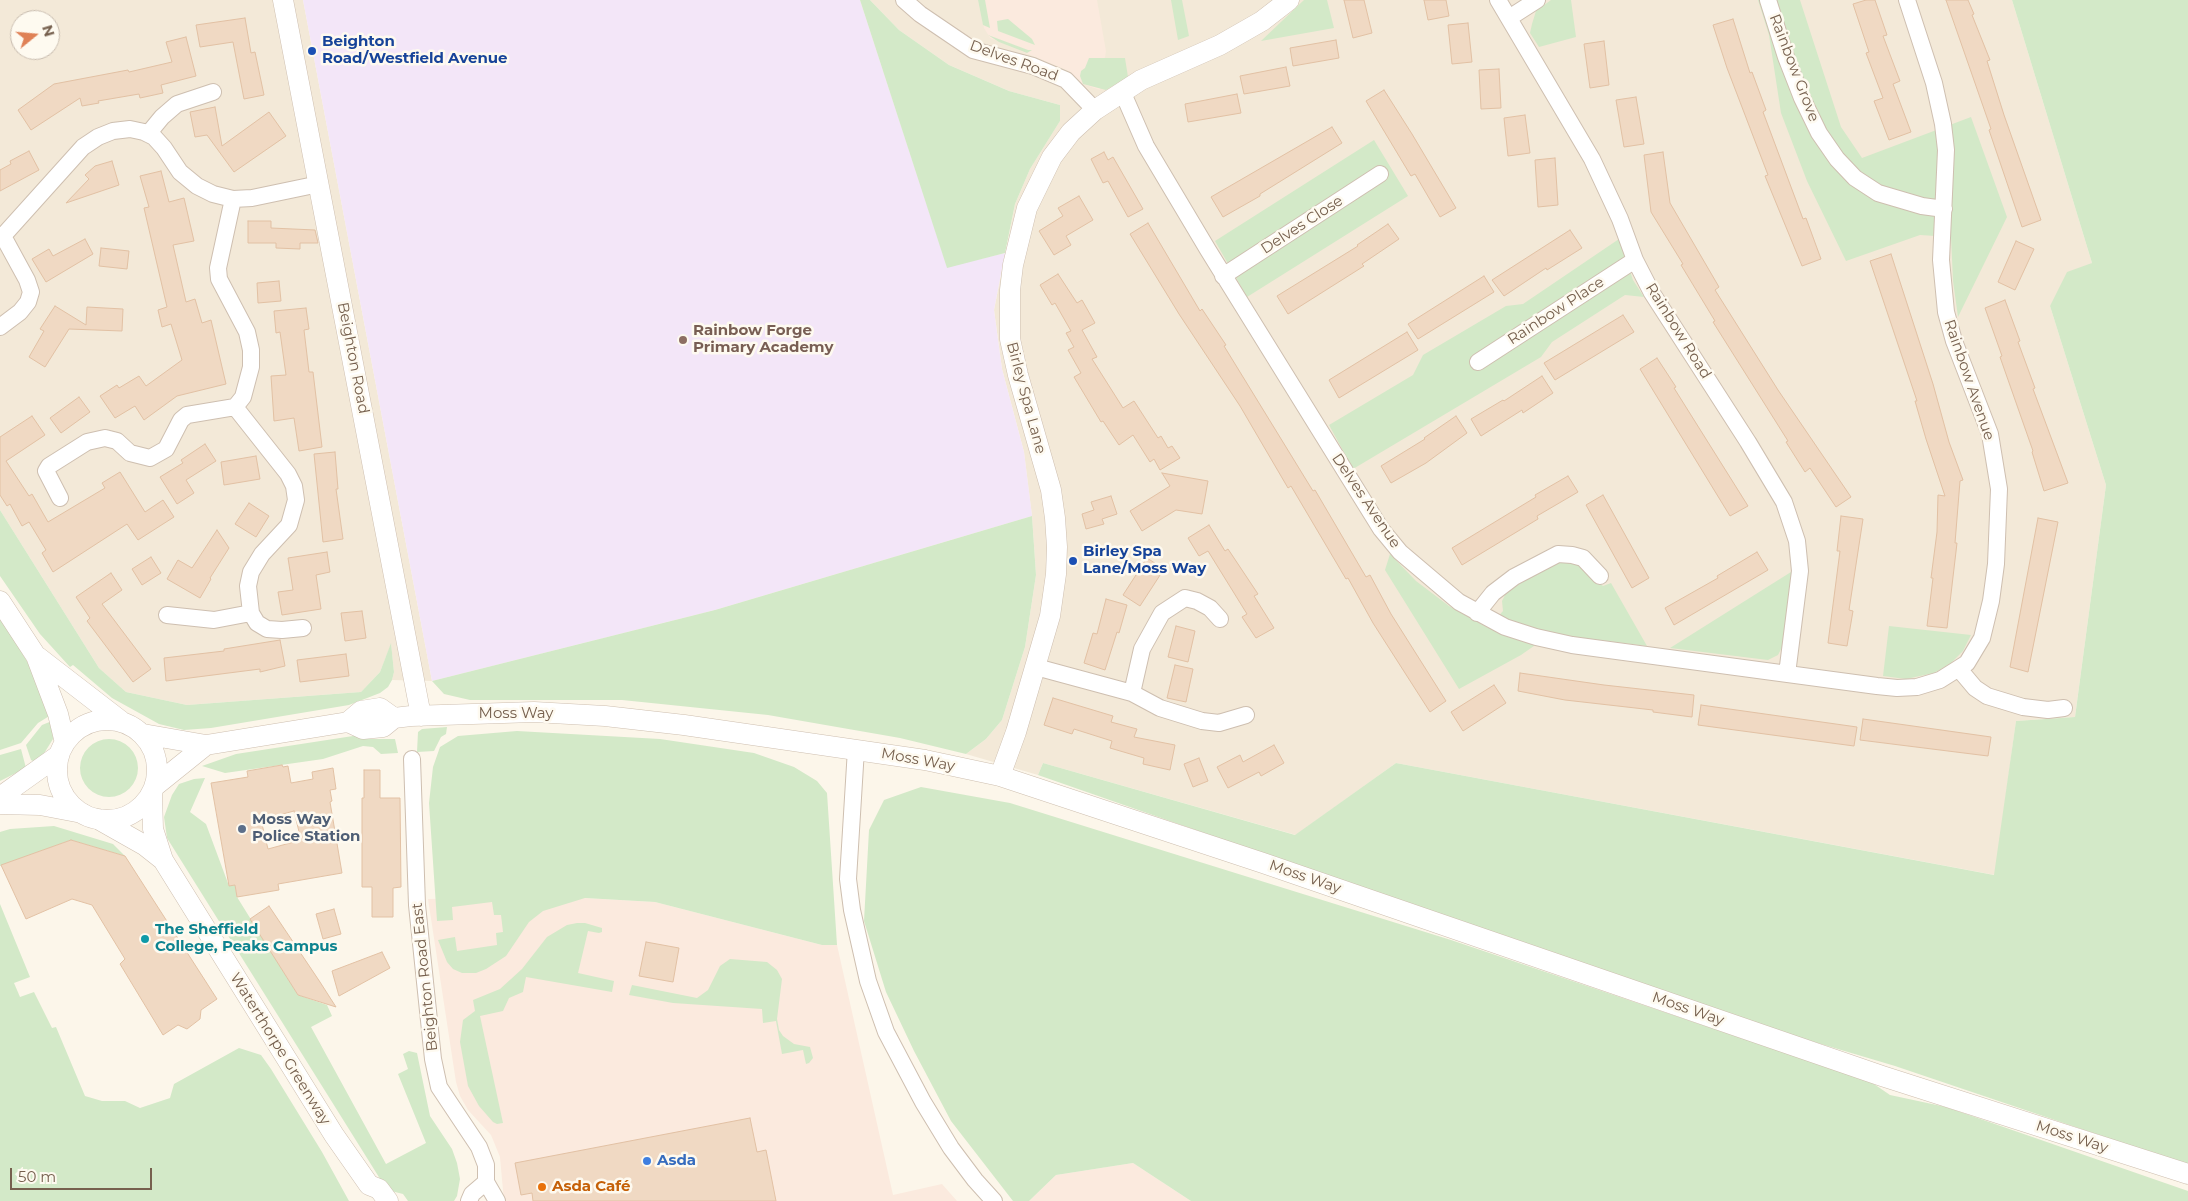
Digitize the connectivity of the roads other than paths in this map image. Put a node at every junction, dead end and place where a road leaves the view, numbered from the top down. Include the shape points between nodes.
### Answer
1 (284, 0) edge
2 (904, 0) edge
3 (1289, 0) edge
4 (1498, 0) edge
5 (1537, 0) edge
6 (1768, 0) edge
7 (1906, 0) edge
8 (1510, 18) junction
9 (1122, 91) junction
10 (213, 92) dead end
11 (1095, 110) junction
12 (148, 134) junction
13 (1380, 174) dead end
14 (319, 184) junction
15 (233, 198) junction
16 (1944, 209) junction
17 (2, 235) edge
18 (1635, 260) junction
19 (1223, 276) junction
20 (0, 327) edge
21 (1478, 362) dead end
22 (235, 407) junction
23 (60, 498) dead end
24 (1600, 576) dead end
25 (0, 601) edge
26 (251, 613) junction
27 (1477, 613) junction
28 (167, 615) dead end
29 (1220, 619) dead end
30 (303, 628) dead end
31 (36, 656) junction
32 (1036, 667) junction
33 (1959, 669) junction
34 (1787, 674) junction
35 (1132, 693) junction
36 (2064, 708) dead end
37 (1246, 715) dead end
38 (421, 716) junction
39 (121, 721) junction
40 (143, 734) junction
41 (206, 745) junction
42 (62, 749) junction
43 (856, 749) junction
44 (412, 759) dead end
45 (1000, 776) junction
46 (153, 790) junction
47 (0, 796) edge
48 (0, 804) edge
49 (90, 816) junction
50 (163, 860) junction
51 (2188, 1174) edge
52 (486, 1182) junction
53 (370, 1193) edge
54 (388, 1201) edge
55 (469, 1201) edge
56 (497, 1201) edge
57 (994, 1201) edge

1 - 14 street, Beighton Road
2 - 11 street, Delves Road via 973,50 1033,66 1066,80
3 - 9 street, Birley Spa Lane via 1262,21 1220,45
4 - 8 street, Rainbow Road
5 - 8 street
6 - 16 street, Rainbow Grove via 1802,98 1819,133 1837,159 1855,178 1878,193
7 - 16 street, Rainbow Avenue via 1934,83 1943,124 1946,150
8 - 18 street, Rainbow Road via 1592,159
9 - 11 street, Birley Spa Lane
9 - 19 street, Delves Avenue via 1146,146
10 - 12 street via 176,104
11 - 32 street, Birley Spa Lane via 1071,132 1036,186 1019,235 1010,290 1010,338 1056,518 1056,574 1050,616
12 - 15 street via 164,148 180,172 198,186 213,194
12 - 17 street via 130,129 113,131 83,146
13 - 19 street, Delves Close
14 - 15 street via 252,198
14 - 38 street, Beighton Road
15 - 22 street via 218,268 219,279 246,332 251,350 247,384
16 - 33 street, Rainbow Avenue via 1941,260 1946,312 1990,434 1999,489 1991,601 1982,638 1967,663
17 - 20 street via 28,280 30,292 28,302 20,312
18 - 21 street, Rainbow Place
18 - 34 street, Rainbow Road via 1652,293 1768,475 1792,523 1800,571
19 - 27 street, Delves Avenue via 1381,529 1408,560
22 - 23 street via 187,415 166,449 150,458 130,453 116,441 104,438 88,442 49,466 46,472
22 - 26 street via 288,474 296,500 289,525 262,554 251,572 248,586
24 - 27 street via 1583,558 1558,554 1514,577 1493,593
25 - 31 street
26 - 28 street via 214,620
26 - 30 street via 258,624 267,629
27 - 34 street, Delves Avenue via 1536,638
29 - 35 street via 1210,608 1185,598 1162,613 1142,649
31 - 39 street
31 - 42 street via 58,714
32 - 35 street
32 - 45 street, Birley Spa Lane
33 - 34 street, Rainbow Avenue via 1940,680 1917,687 1897,688
33 - 36 street via 1974,688 1987,696 2023,707
35 - 37 street via 1160,708 1202,722 1219,723
38 - 41 street, Moss Way via 394,718 383,728 363,729 348,722
38 - 43 street, Moss Way via 534,712 605,716
39 - 40 street
39 - 42 street via 96,720 84,725 73,733
40 - 41 street, Moss Way
40 - 46 street via 156,758 158,775
41 - 46 street, Moss Way
42 - 47 street
42 - 49 street via 57,768 63,794 71,805
43 - 45 street, Moss Way
43 - 57 street via 848,879 868,981 886,1032 923,1102 951,1148
44 - 52 street, Beighton Road East via 417,904 433,1059 439,1087 482,1154
45 - 51 street, Moss Way via 1264,863 1882,1076
46 - 49 street via 132,814 121,818
46 - 50 street, Waterthorpe Greenway via 153,829
48 - 49 street via 40,805
49 - 50 street, Waterthorpe Greenway via 144,845
50 - 53 street, Waterthorpe Greenway
52 - 55 street
52 - 56 street, Beighton Road East
53 - 54 street, Waterthorpe Greenway via 379,1189

